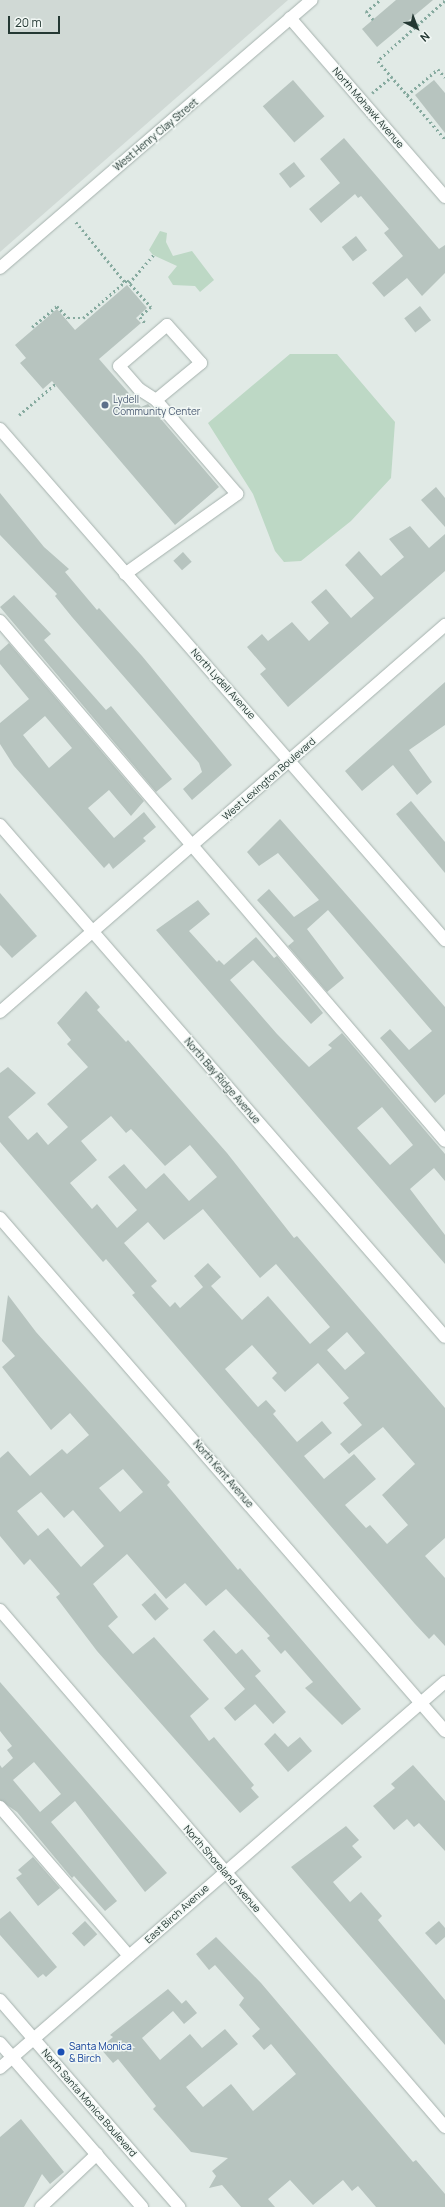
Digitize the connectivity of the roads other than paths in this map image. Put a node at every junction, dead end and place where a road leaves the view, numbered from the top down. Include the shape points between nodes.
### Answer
1 (312, 0) edge
2 (290, 18) junction
3 (445, 197) edge
4 (0, 268) edge
5 (156, 400) junction
6 (1, 433) edge
7 (125, 574) junction
8 (0, 621) edge
9 (445, 625) edge
10 (291, 760) junction
11 (0, 825) edge
12 (190, 848) junction
13 (92, 932) junction
14 (445, 940) edge
15 (0, 1012) edge
16 (445, 1141) edge
17 (0, 1218) edge
18 (445, 1337) edge
19 (0, 1610) edge
20 (445, 1682) edge
21 (421, 1703) junction
22 (445, 1731) edge
23 (0, 1807) edge
24 (225, 1872) junction
25 (129, 1956) junction
26 (0, 2000) edge
27 (33, 2038) junction
28 (0, 2043) edge
29 (13, 2057) junction
30 (0, 2068) edge
31 (445, 2127) edge
32 (97, 2154) junction
33 (41, 2207) edge
34 (142, 2207) edge
35 (179, 2207) edge

1 - 2 street, West Henry Clay Street
2 - 3 street, North Mohawk Avenue
2 - 4 street, West Henry Clay Street
5 - 5 street via 201,363 167,325 119,366 140,389
5 - 7 street via 237,494
6 - 7 street, North Lydell Avenue
7 - 10 street, North Lydell Avenue
8 - 12 street
9 - 10 street, West Lexington Boulevard
10 - 12 street, West Lexington Boulevard
10 - 14 street, North Lydell Avenue
11 - 13 street, North Bay Ridge Avenue
12 - 13 street, West Lexington Boulevard
12 - 16 street
13 - 15 street, West Lexington Boulevard
13 - 18 street, North Bay Ridge Avenue
17 - 21 street, North Kent Avenue
19 - 24 street, North Shoreland Avenue
20 - 21 street, East Birch Avenue
21 - 22 street, North Kent Avenue
21 - 24 street, East Birch Avenue
23 - 25 street
24 - 25 street, East Birch Avenue
24 - 31 street, North Shoreland Avenue
25 - 27 street, East Birch Avenue
26 - 27 street, North Santa Monica Boulevard
27 - 29 street, East Birch Avenue
27 - 35 street, North Santa Monica Boulevard
28 - 29 street
29 - 30 street, East Birch Avenue
29 - 32 street
32 - 33 street
32 - 34 street

